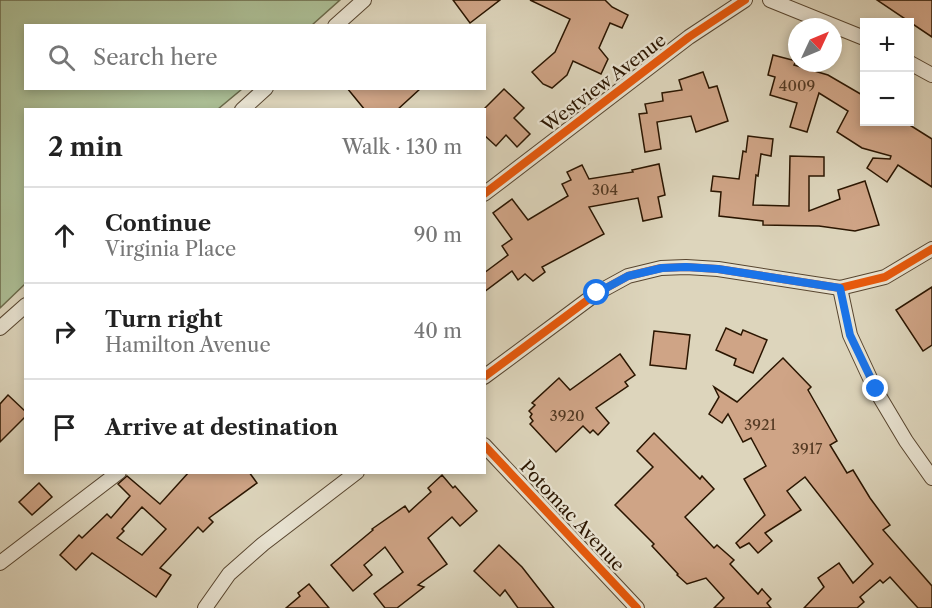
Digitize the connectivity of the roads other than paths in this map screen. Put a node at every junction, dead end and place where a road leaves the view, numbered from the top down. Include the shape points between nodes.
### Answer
1 (364, 0) edge
2 (745, 0) edge
3 (770, 0) edge
4 (338, 24) edge
5 (860, 36) edge
6 (914, 66) edge
7 (932, 75) edge
8 (264, 90) edge
9 (244, 108) edge
10 (486, 192) edge
11 (932, 249) edge
12 (840, 288) junction
13 (24, 307) edge
14 (0, 328) edge
15 (486, 376) edge
16 (486, 447) edge
17 (116, 474) edge
18 (354, 474) edge
19 (932, 478) edge
20 (0, 563) edge
21 (206, 608) edge
22 (637, 608) edge

1 - 4 street
2 - 10 street, Westview Avenue via 689,37
3 - 5 street
6 - 7 street
8 - 9 street
11 - 12 street via 885,277
12 - 15 street via 686,267 628,276 597,293
12 - 19 street via 850,335 865,367 906,441
13 - 14 street
16 - 22 street, Potomac Avenue
17 - 20 street
18 - 21 street via 229,574

